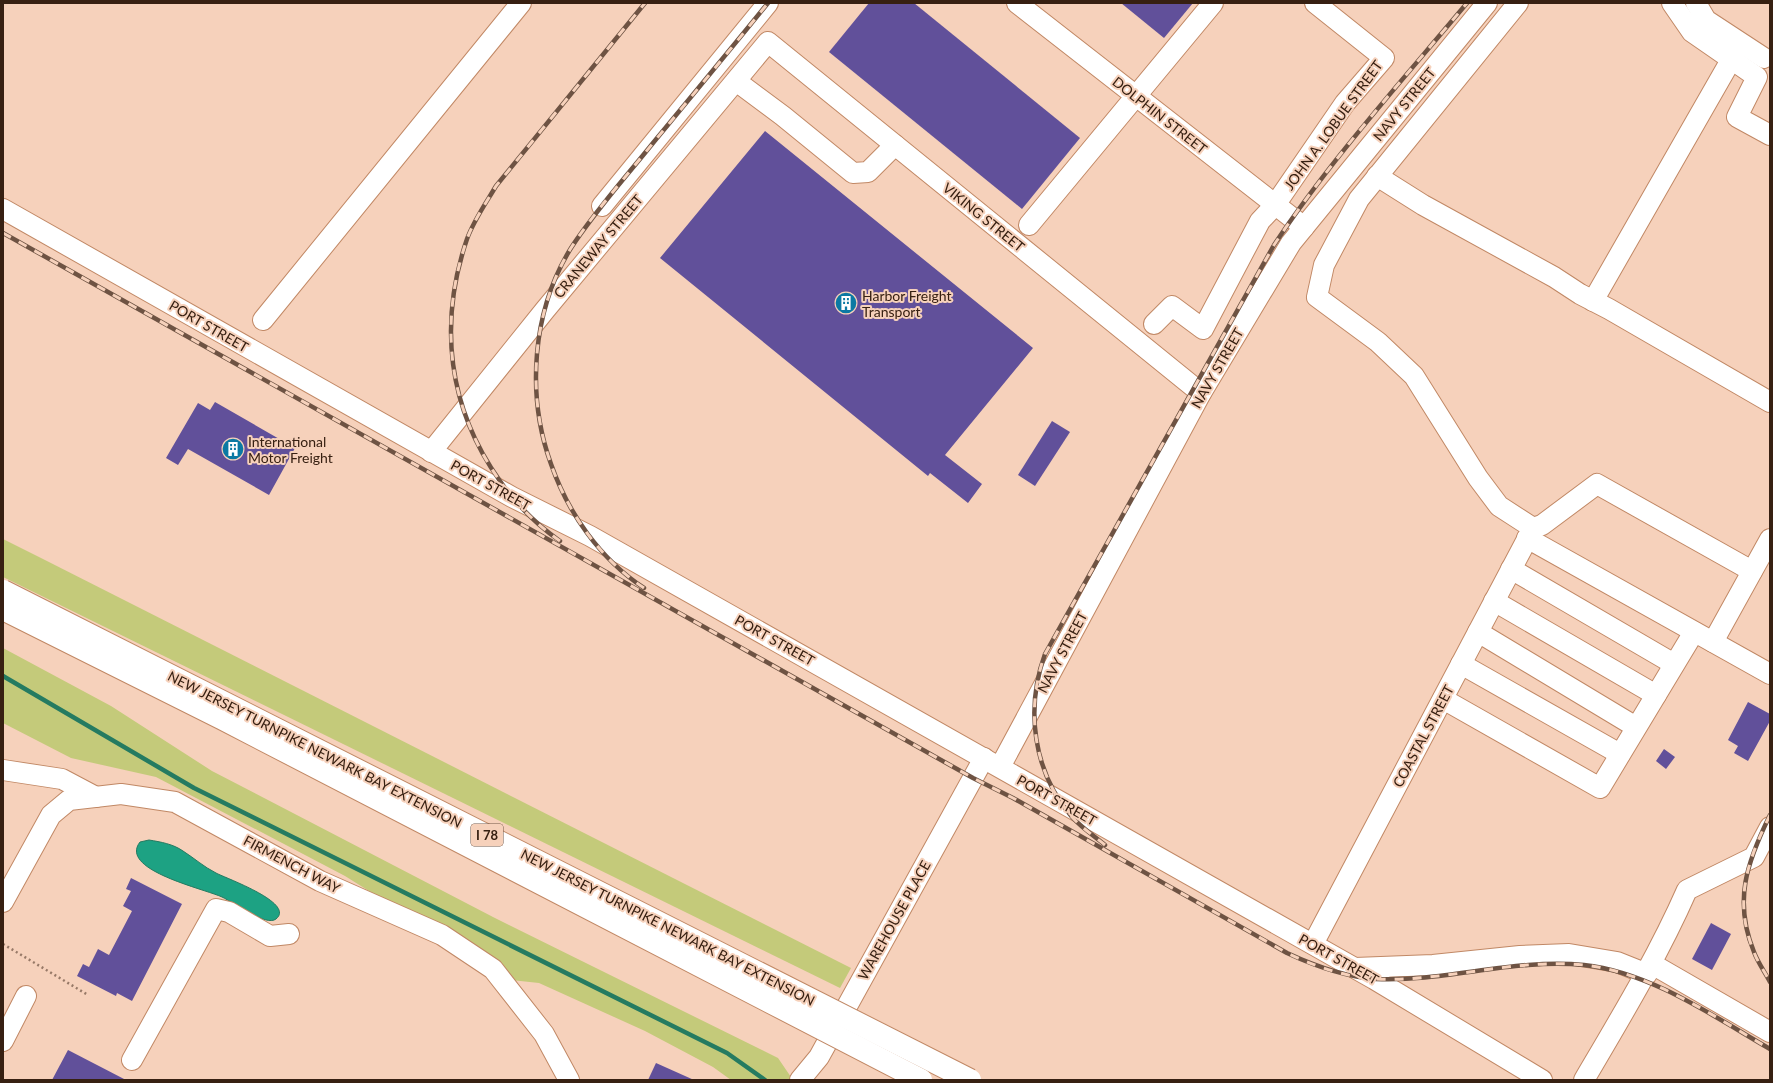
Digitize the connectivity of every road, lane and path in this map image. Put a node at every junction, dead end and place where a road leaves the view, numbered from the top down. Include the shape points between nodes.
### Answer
1 (522, 3) edge
2 (768, 3) edge
3 (1017, 3) edge
4 (1213, 3) edge
5 (1315, 3) edge
6 (1487, 3) edge
7 (1518, 3) edge
8 (1672, 3) edge
9 (1696, 3) edge
10 (768, 42) joint
11 (1764, 58) dead end
12 (1731, 60) junction
13 (736, 81) junction
14 (1136, 96) junction
15 (1770, 134) edge
16 (895, 145) junction
17 (1377, 176) junction
18 (1275, 205) junction
19 (602, 206) dead end
20 (3, 209) edge
21 (1029, 225) dead end
22 (1304, 227) junction
23 (1593, 301) junction
24 (263, 320) dead end
25 (1154, 324) dead end
26 (1201, 393) junction
27 (1770, 402) edge
28 (431, 452) junction
29 (1530, 533) junction
30 (1770, 539) edge
31 (1511, 569) junction
32 (1752, 571) junction
33 (3, 591) edge
34 (1494, 601) junction
35 (3, 609) edge
36 (1478, 632) junction
37 (1694, 632) junction
38 (1713, 642) junction
39 (1461, 664) junction
40 (1674, 664) junction
41 (1770, 674) edge
42 (1656, 695) junction
43 (1443, 699) junction
44 (1636, 727) junction
45 (1620, 754) junction
46 (992, 763) junction
47 (3, 770) edge
48 (96, 797) junction
49 (1770, 827) edge
50 (3, 902) edge
51 (289, 934) dead end
52 (3, 944) edge
53 (1313, 944) junction
54 (1355, 968) junction
55 (1649, 969) junction
56 (88, 995) dead end
57 (26, 996) dead end
58 (1770, 1032) edge
59 (4, 1035) edge
60 (132, 1060) dead end
61 (569, 1080) edge
62 (800, 1080) edge
63 (921, 1080) edge
64 (970, 1080) edge
65 (1542, 1080) edge
66 (1584, 1080) edge

1 - 24 street
2 - 19 street, CRANEWAY STREET
3 - 14 street, DOLPHIN STREET
4 - 14 street
5 - 18 street, JOHN A. LOBUE STREET via 1384,58 1346,103
6 - 22 street, NAVY STREET
7 - 17 street
8 - 12 street via 1692,32
9 - 11 street via 1706,20
10 - 13 street, CRANEWAY STREET
10 - 16 street, VIKING STREET
12 - 15 street via 1757,77 1737,117
12 - 23 street
13 - 16 street via 853,173 868,172
13 - 28 street, CRANEWAY STREET via 550,304
14 - 18 street, DOLPHIN STREET
14 - 21 street
16 - 26 street, VIKING STREET
17 - 23 street via 1423,205
17 - 29 street via 1359,199 1324,265 1316,297 1378,342 1414,376 1478,478 1499,506
18 - 22 street, DOLPHIN STREET
18 - 25 street via 1260,221 1203,328 1172,306
20 - 28 street, PORT STREET
22 - 26 street, NAVY STREET via 1291,243
23 - 27 street
26 - 46 street, NAVY STREET
28 - 46 street, PORT STREET via 590,536
29 - 31 street, COASTAL STREET
29 - 32 street via 1597,484
29 - 37 street
30 - 32 street
31 - 34 street, COASTAL STREET
31 - 40 street
32 - 38 street
33 - 64 highway, NEW JERSEY TURNPIKE NEWARK BAY EXTENSION / I 78, bridge
34 - 36 street, COASTAL STREET
34 - 42 street
35 - 63 highway, NEW JERSEY TURNPIKE NEWARK BAY EXTENSION / I 78, bridge via 223,719
36 - 39 street, COASTAL STREET
36 - 44 street
37 - 38 street
37 - 40 street
38 - 41 street
39 - 43 street, COASTAL STREET
39 - 45 street
40 - 42 street
42 - 44 street
43 - 45 street via 1600,788
43 - 53 street, COASTAL STREET
44 - 45 street
46 - 53 street, PORT STREET
46 - 62 street, WAREHOUSE PLACE via 819,1057
47 - 48 street via 62,779
48 - 50 street, FIRMENCH WAY via 69,800 51,815
48 - 61 street, FIRMENCH WAY via 121,794 175,802 320,881 442,935 493,969 544,1034
49 - 55 street via 1754,857 1687,890 1670,930
51 - 60 street via 270,936 229,912 216,910
52 - 56 path
53 - 54 street, PORT STREET
54 - 55 street via 1569,954
54 - 65 street, PORT STREET
55 - 58 street
55 - 66 street
57 - 59 street

